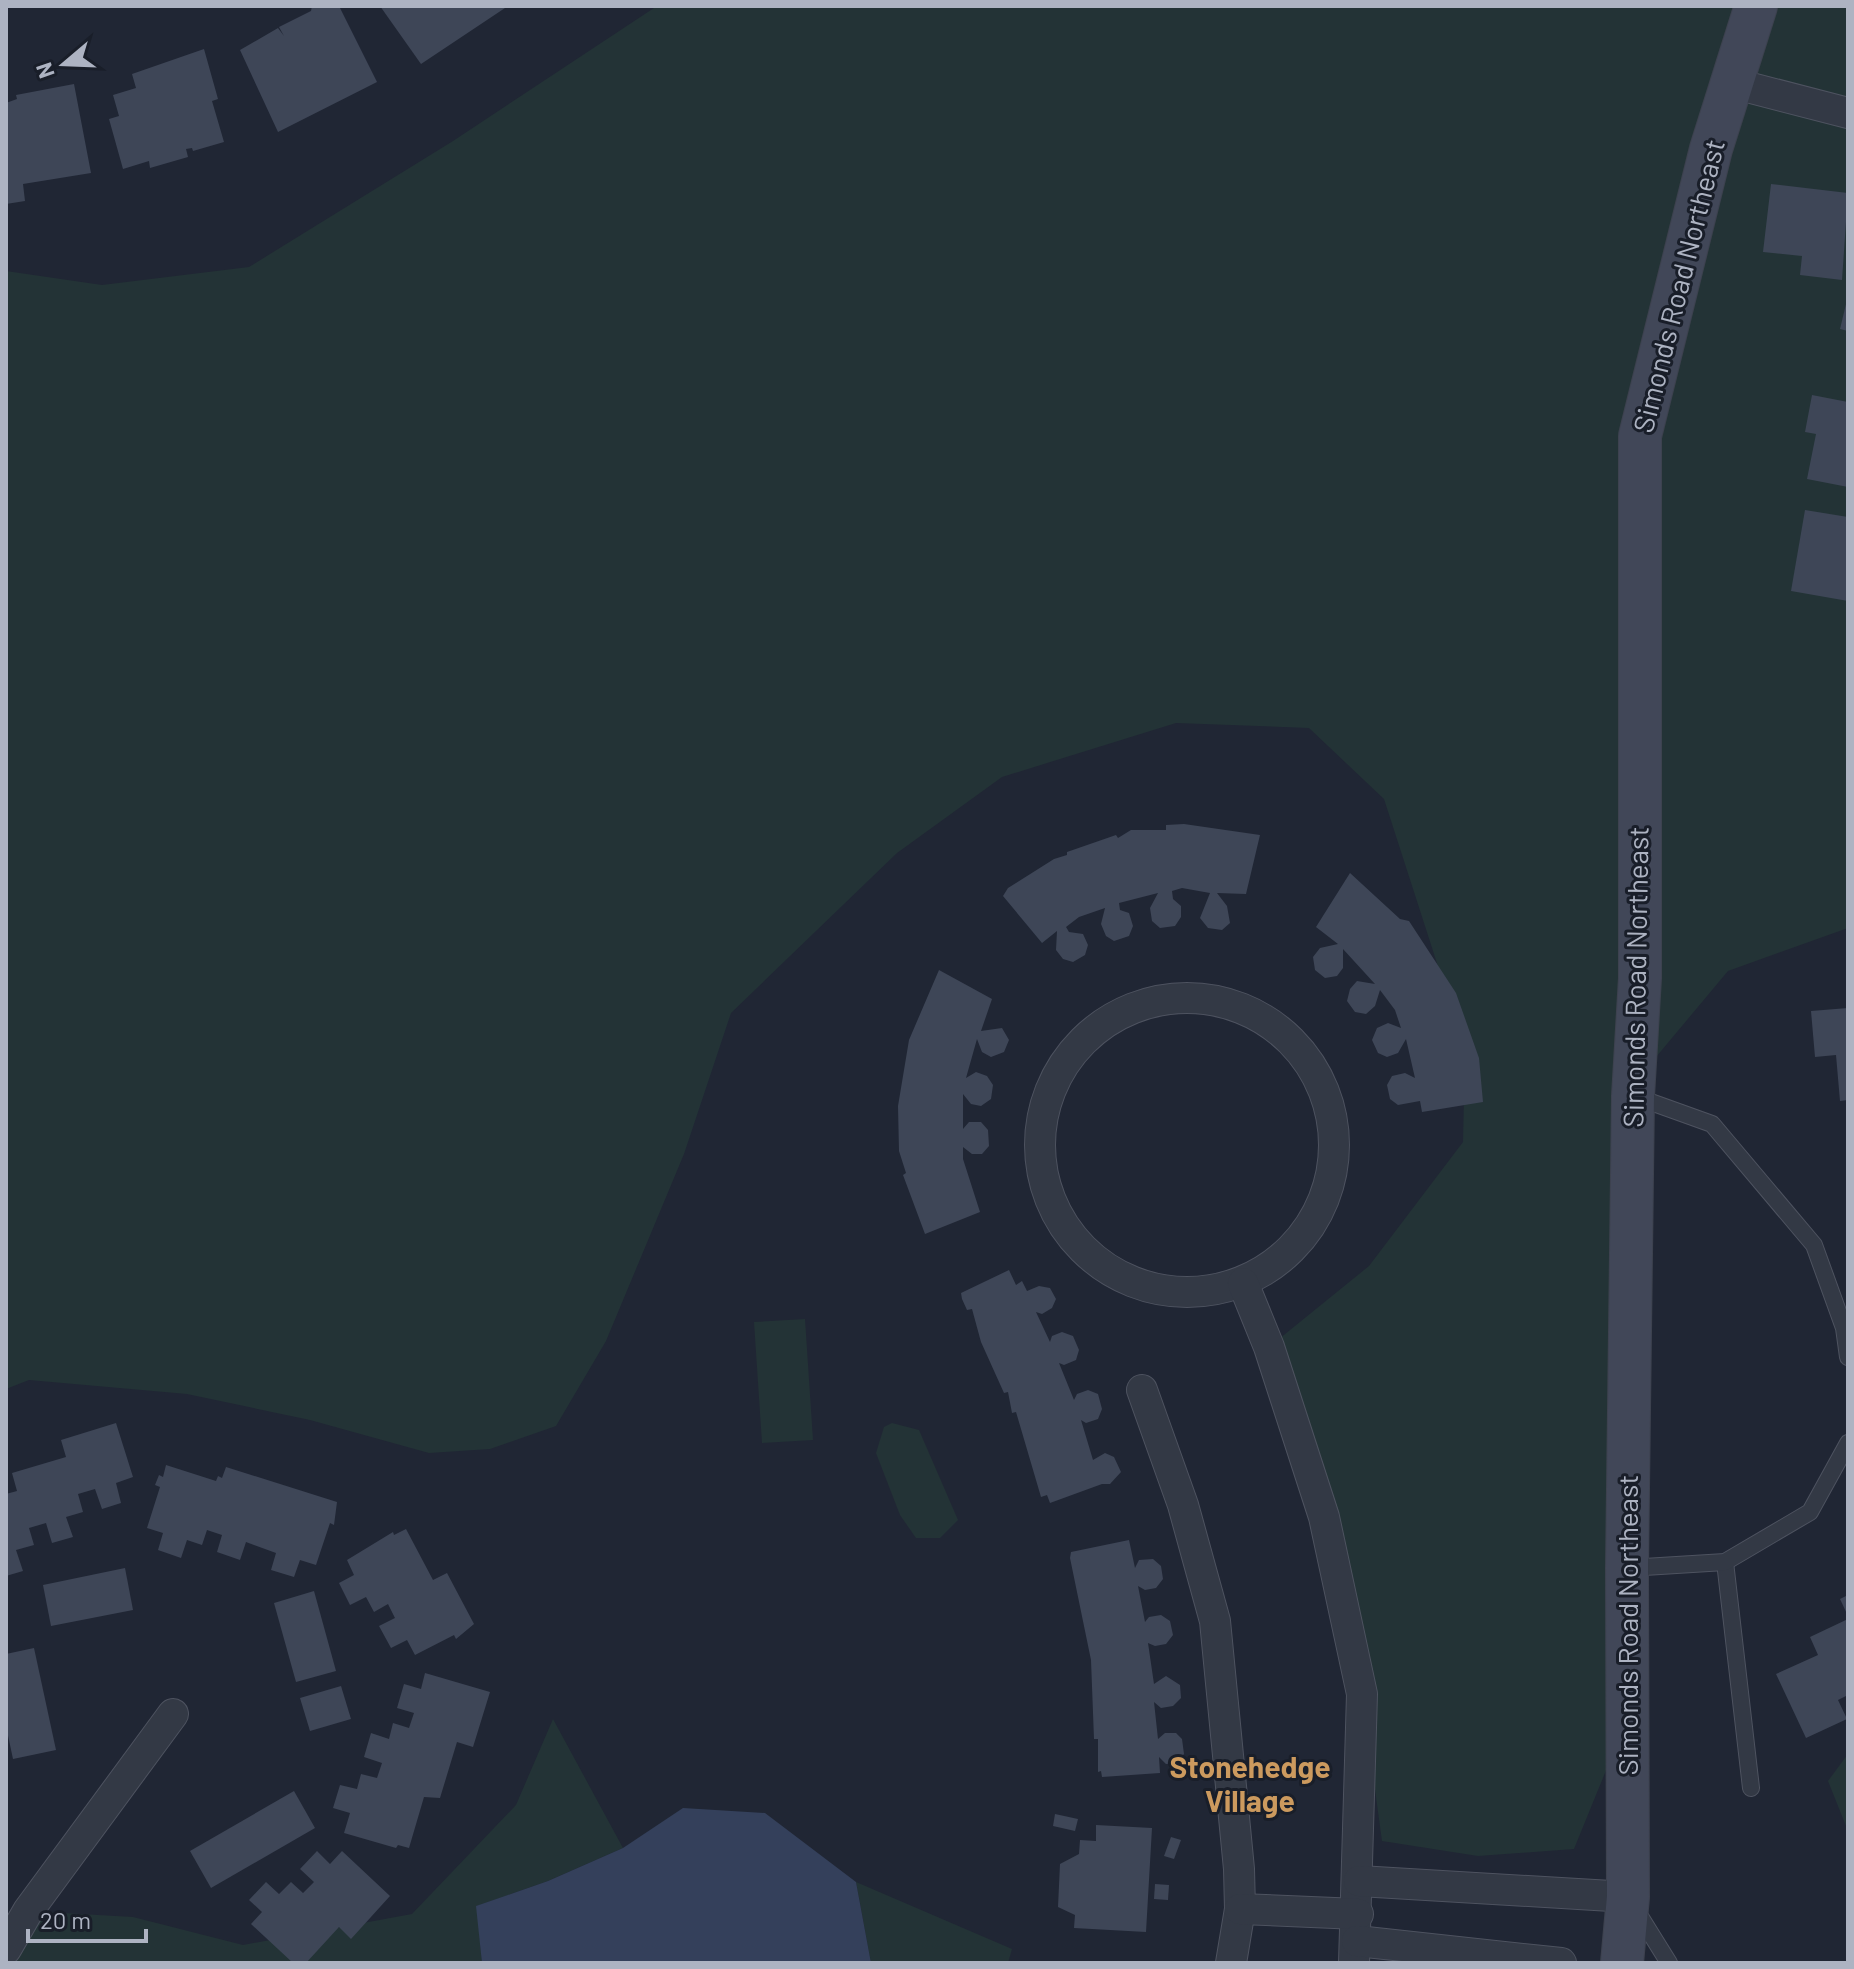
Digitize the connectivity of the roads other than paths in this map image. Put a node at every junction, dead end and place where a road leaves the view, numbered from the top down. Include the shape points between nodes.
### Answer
1 (1756, 6) edge
2 (1732, 83) junction
3 (1848, 113) edge
4 (1633, 1096) junction
5 (1243, 1283) junction
6 (1848, 1357) edge
7 (1142, 1390) dead end
8 (1848, 1443) edge
9 (1725, 1562) junction
10 (1627, 1568) junction
11 (173, 1714) dead end
12 (1751, 1788) dead end
13 (1359, 1881) junction
14 (1628, 1897) junction
15 (1240, 1909) junction
16 (1356, 1939) edge
17 (6, 1949) edge
18 (1231, 1963) edge
19 (1561, 1963) edge
20 (1622, 1963) edge
21 (1669, 1963) edge

1 - 2 main road, Simonds Road Northeast
2 - 3 street
2 - 4 main road, Simonds Road Northeast via 1640,436 1640,978
4 - 6 lane via 1712,1124 1814,1245 1844,1328
4 - 10 main road, Simonds Road Northeast
5 - 5 street via 1292,1251 1325,1203 1336,1146 1325,1089 1293,1040 1245,1007 1188,996 1131,1007 1083,1039 1050,1087 1038,1144 1050,1201 1082,1250 1130,1282 1187,1294
5 - 13 street via 1324,1517 1362,1694
7 - 15 street via 1183,1505 1215,1621
8 - 9 lane via 1810,1512
9 - 10 lane
9 - 12 lane
10 - 14 main road, Simonds Road Northeast
11 - 17 street via 28,1911
13 - 14 street
13 - 16 street
14 - 20 main road, Simonds Road Northeast
14 - 21 lane
15 - 16 street
15 - 18 street
16 - 19 street

